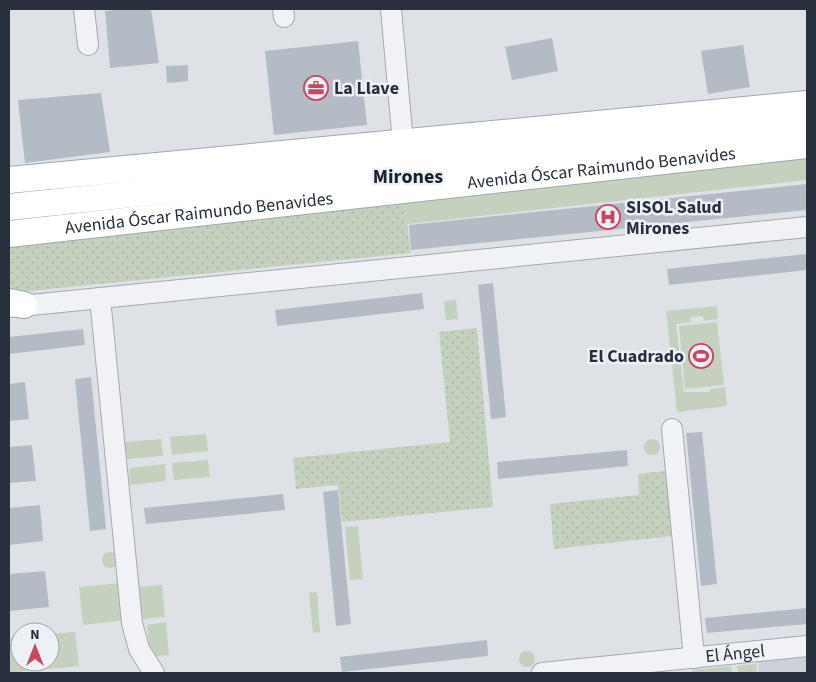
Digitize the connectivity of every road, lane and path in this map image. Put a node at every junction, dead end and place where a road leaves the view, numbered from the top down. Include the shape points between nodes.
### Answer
1 (84, 9) edge
2 (391, 9) edge
3 (88, 45) dead end
4 (807, 104) edge
5 (807, 123) edge
6 (404, 143) junction
7 (807, 145) edge
8 (9, 180) edge
9 (9, 187) edge
10 (72, 200) junction
11 (9, 207) edge
12 (807, 227) edge
13 (9, 234) edge
14 (100, 298) junction
15 (14, 305) edge
16 (672, 429) dead end
17 (807, 646) edge
18 (694, 658) junction
19 (612, 670) edge
20 (154, 673) edge
21 (542, 673) edge

1 - 3 street
2 - 6 street
4 - 6 main road
5 - 10 main road, Avenida Óscar Raimundo Benavides
6 - 8 main road
7 - 13 main road, Avenida Óscar Raimundo Benavides
9 - 10 main road
10 - 11 main road, Avenida Óscar Raimundo Benavides
12 - 14 street
14 - 15 street
14 - 20 street via 133,630 139,650
16 - 18 street
17 - 18 street, El Ángel
18 - 19 street, El Ángel
19 - 21 street, El Ángel

